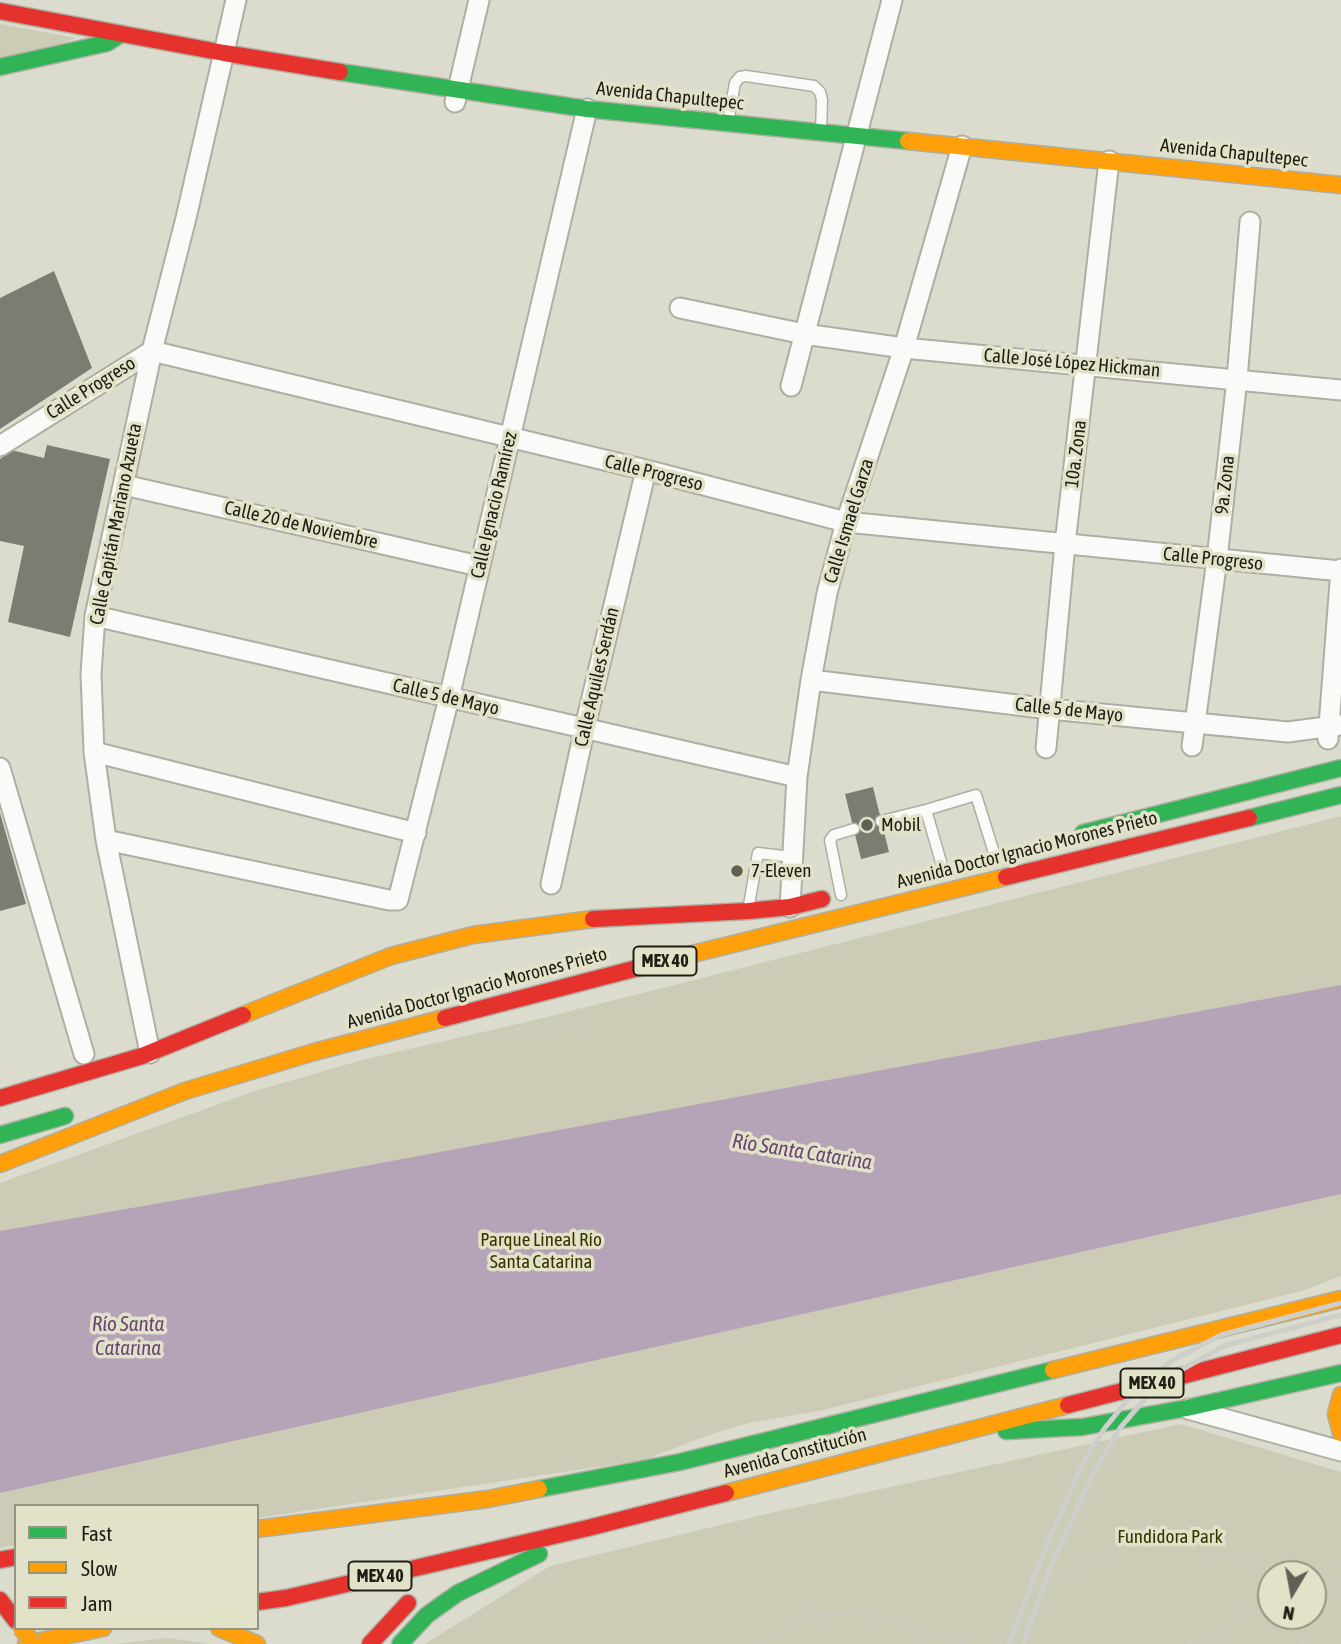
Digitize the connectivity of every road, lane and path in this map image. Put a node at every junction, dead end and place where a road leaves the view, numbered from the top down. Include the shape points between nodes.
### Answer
1 (236, 0) edge
2 (479, 0) edge
3 (892, 0) edge
4 (0, 11) edge
5 (0, 24) edge
6 (121, 34) junction
7 (107, 43) junction
8 (223, 59) junction
9 (0, 67) edge
10 (455, 97) junction
11 (586, 114) junction
12 (727, 128) junction
13 (821, 137) junction
14 (856, 140) junction
15 (961, 151) junction
16 (1109, 166) junction
17 (1341, 185) edge
18 (1341, 195) edge
19 (1250, 222) dead end
20 (680, 308) dead end
21 (804, 334) junction
22 (905, 348) junction
23 (152, 351) junction
24 (1086, 363) junction
25 (1237, 379) junction
26 (791, 386) dead end
27 (1341, 390) edge
28 (510, 437) junction
29 (0, 446) edge
30 (646, 470) junction
31 (124, 485) junction
32 (846, 522) junction
33 (1065, 544) junction
34 (1217, 559) junction
35 (480, 566) junction
36 (1341, 570) edge
37 (95, 616) junction
38 (811, 680) junction
39 (449, 698) junction
40 (1050, 709) junction
41 (1195, 723) junction
42 (585, 727) junction
43 (1332, 731) edge
44 (1192, 746) dead end
45 (1046, 748) dead end
46 (94, 752) junction
47 (0, 768) edge
48 (1341, 768) edge
49 (797, 777) junction
50 (1341, 795) edge
51 (926, 810) junction
52 (881, 821) dead end
53 (854, 829) dead end
54 (416, 833) junction
55 (1063, 838) dead end
56 (106, 840) junction
57 (996, 856) dead end
58 (792, 857) junction
59 (943, 869) dead end
60 (551, 884) dead end
61 (847, 893) joint
62 (790, 907) junction
63 (748, 911) junction
64 (641, 967) junction
65 (257, 1010) junction
66 (561, 1020) dead end
67 (580, 1024) dead end
68 (153, 1037) junction
69 (84, 1054) dead end
70 (185, 1091) junction
71 (0, 1098) edge
72 (101, 1106) dead end
73 (75, 1114) dead end
74 (0, 1135) edge
75 (0, 1164) edge
76 (1341, 1299) edge
77 (1341, 1335) edge
78 (1341, 1373) edge
79 (1341, 1395) edge
80 (1090, 1398) junction
81 (1187, 1408) junction
82 (970, 1414) dead end
83 (916, 1421) dead end
84 (963, 1431) junction
85 (1341, 1433) edge
86 (769, 1440) junction
87 (1341, 1451) edge
88 (588, 1528) junction
89 (259, 1529) edge
90 (502, 1547) junction
91 (1257, 1569) edge
92 (443, 1578) dead end
93 (1341, 1578) edge
94 (1330, 1580) junction
95 (1327, 1581) edge
96 (424, 1591) dead end
97 (0, 1600) edge
98 (259, 1602) edge
99 (1257, 1610) edge
100 (14, 1618) edge
101 (23, 1630) edge
102 (93, 1630) edge
103 (225, 1630) edge
104 (26, 1644) edge
105 (34, 1644) edge
106 (257, 1644) edge
107 (370, 1644) edge
108 (400, 1644) edge
109 (760, 1644) edge
110 (963, 1644) edge
111 (1013, 1644) edge
112 (1190, 1644) edge
113 (1302, 1644) edge

1 - 8 street, Calle Capitán Mariano Azueta
2 - 10 street
3 - 14 street
4 - 6 main road, Avenida Chapultepec
5 - 7 main road
6 - 7 main road
6 - 8 main road, Avenida Chapultepec
7 - 8 main road
7 - 9 main road
8 - 10 main road, Avenida Chapultepec
8 - 23 street, Calle Capitán Mariano Azueta
10 - 11 main road, Avenida Chapultepec
11 - 12 main road, Avenida Chapultepec
11 - 28 street, Calle Ignacio Ramírez
12 - 13 main road, Avenida Chapultepec
12 - 13 lane via 735,83 746,76 814,86 822,100
13 - 14 main road, Avenida Chapultepec
14 - 15 main road, Avenida Chapultepec
14 - 21 street
15 - 16 main road, Avenida Chapultepec
15 - 22 street, Calle Ismael Garza
16 - 17 main road, Avenida Chapultepec
16 - 18 main road
16 - 24 street, 10a. Zona
19 - 25 street, 9a. Zona
20 - 21 street, Calle José López Hickman
21 - 22 street, Calle José López Hickman
21 - 26 street
22 - 24 street, Calle José López Hickman
22 - 32 street, Calle Ismael Garza
23 - 28 street, Calle Progreso
23 - 29 street, Calle Progreso
23 - 31 street, Calle Capitán Mariano Azueta
24 - 25 street, Calle José López Hickman
24 - 33 street, 10a. Zona
25 - 27 street, Calle José López Hickman
25 - 34 street, 9a. Zona
28 - 30 street, Calle Progreso
28 - 35 street, Calle Ignacio Ramírez
30 - 32 street, Calle Progreso
30 - 42 street, Calle Aquiles Serdán
31 - 35 street, Calle 20 de Noviembre
31 - 37 street, Calle Capitán Mariano Azueta
32 - 33 street, Calle Progreso
32 - 38 street, Calle Ismael Garza
33 - 34 street, Calle Progreso
33 - 40 street, 10a. Zona
34 - 36 street, Calle Progreso
34 - 41 street, 9a. Zona
35 - 39 street, Calle Ignacio Ramírez
36 - 43 street
37 - 39 street, Calle 5 de Mayo
37 - 46 street, Calle Capitán Mariano Azueta via 91,674
38 - 40 street, Calle 5 de Mayo
38 - 49 street, Calle Ismael Garza
39 - 42 street, Calle 5 de Mayo
39 - 54 street, Calle Ignacio Ramírez
40 - 41 street, Calle 5 de Mayo
40 - 45 street, 10a. Zona
41 - 43 street, Calle 5 de Mayo via 1288,732
41 - 44 street, 9a. Zona
42 - 49 street, Calle 5 de Mayo
42 - 60 street, Calle Aquiles Serdán
46 - 54 street
46 - 56 street, Calle Capitán Mariano Azueta
47 - 69 street
48 - 55 main road, Avenida Doctor Ignacio Morones Prieto
49 - 58 street, Calle Ismael Garza
50 - 64 main road, Avenida Doctor Ignacio Morones Prieto / MEX 40
51 - 52 lane
51 - 57 lane via 976,795
51 - 59 lane
53 - 61 lane via 830,840
54 - 56 street, Calle Ignacio Ramírez via 398,900
56 - 68 street, Calle Capitán Mariano Azueta
58 - 62 street, Calle Ismael Garza
58 - 63 lane via 758,853
61 - 62 main road, Avenida Doctor Ignacio Morones Prieto
62 - 63 main road, Avenida Doctor Ignacio Morones Prieto
63 - 64 main road
63 - 65 main road, Avenida Doctor Ignacio Morones Prieto via 606,917 473,935 391,956
64 - 70 main road, Avenida Doctor Ignacio Morones Prieto / MEX 40 via 314,1052
65 - 68 main road, Avenida Doctor Ignacio Morones Prieto
65 - 68 main road via 211,1013
66 - 67 path via 512,1031 513,1039
68 - 71 main road, Avenida Doctor Ignacio Morones Prieto via 91,1073
70 - 72 main road
70 - 75 main road, Avenida Doctor Ignacio Morones Prieto / MEX 40
73 - 74 main road
76 - 86 main road, Avenida Constitución / MEX 40
77 - 80 main road, Avenida Constitución / MEX 40
78 - 81 main road
79 - 85 main road via 1336,1414
80 - 82 main road
80 - 84 main road, Avenida Constitución / MEX 40
81 - 84 main road via 1082,1427
81 - 87 street
83 - 86 main road
84 - 88 main road, Avenida Constitución / MEX 40
86 - 89 main road, Avenida Constitución / MEX 40 via 488,1499
88 - 90 main road, Avenida Constitución / MEX 40
88 - 108 main road via 458,1593 427,1615
90 - 92 main road
90 - 98 main road, Avenida Constitución / MEX 40
91 - 111 path via 1188,1543 1161,1539 1118,1548 1077,1567 1048,1590
93 - 94 path
94 - 95 path
94 - 113 path
96 - 107 main road
97 - 100 main road
99 - 112 path
101 - 105 main road, bridge
102 - 104 main road
103 - 106 main road
109 - 110 path via 807,1616 852,1613 886,1616

